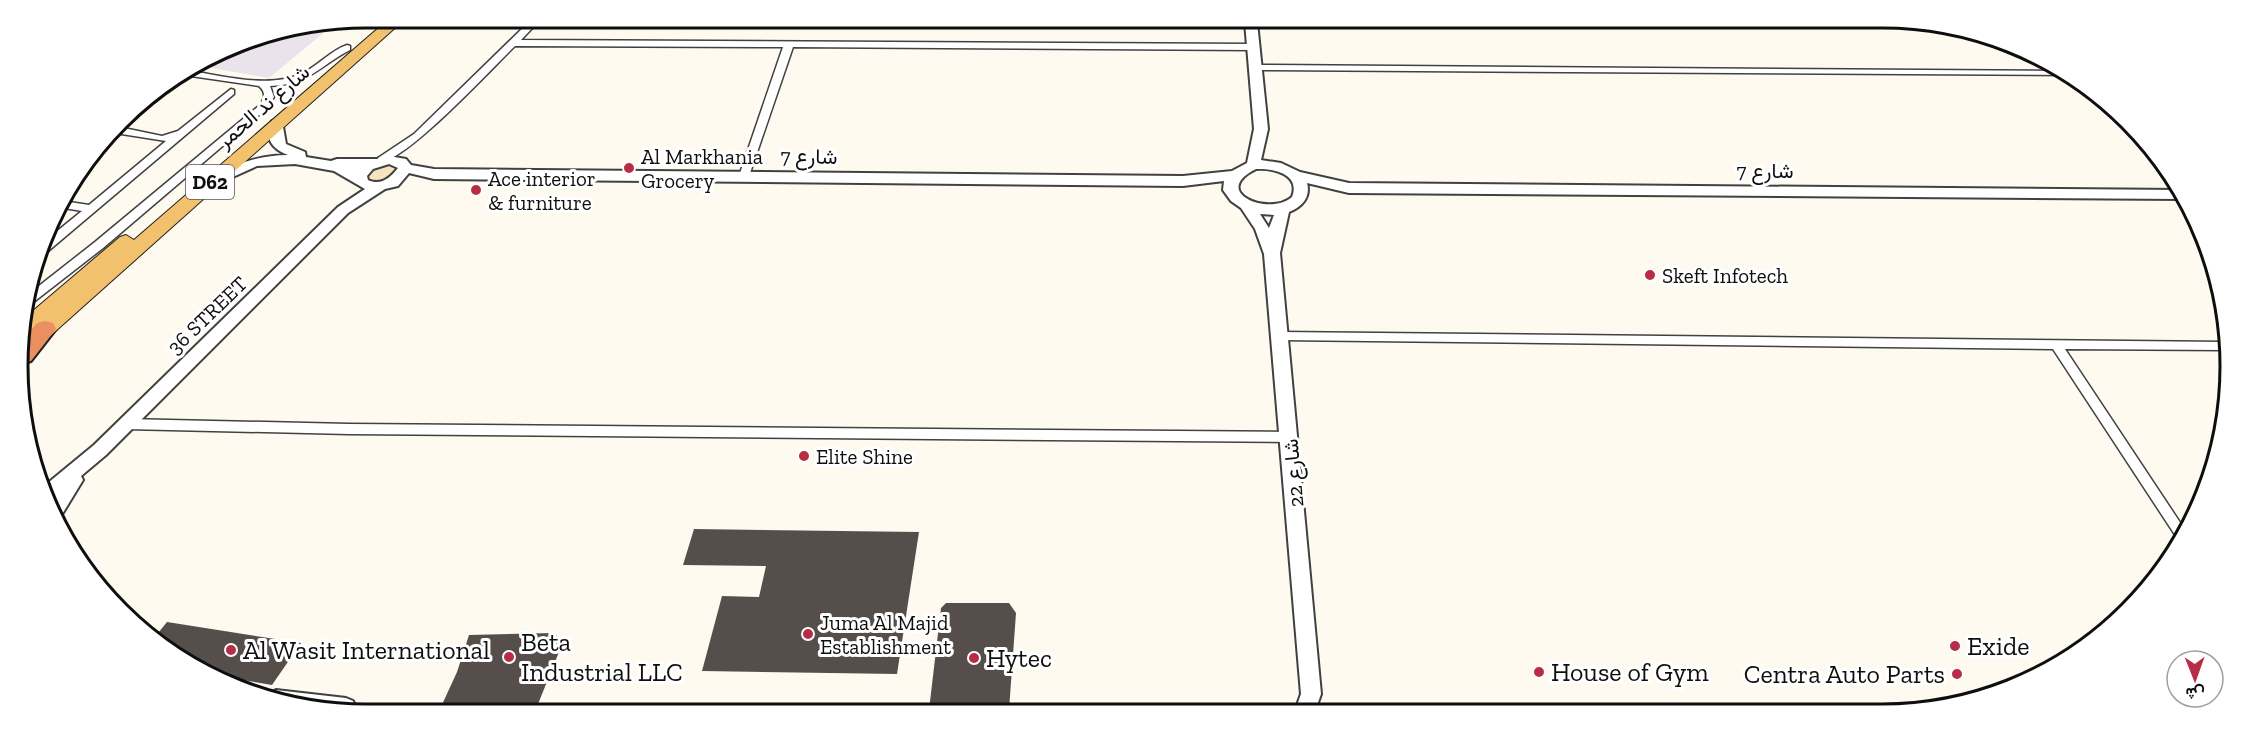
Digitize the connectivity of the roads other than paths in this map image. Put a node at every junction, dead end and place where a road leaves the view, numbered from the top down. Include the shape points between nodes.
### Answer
1 (372, 28) edge
2 (394, 28) edge
3 (528, 28) edge
4 (1251, 28) edge
5 (514, 43) junction
6 (789, 44) junction
7 (1253, 47) junction
8 (354, 49) junction
9 (1256, 68) junction
10 (197, 74) edge
11 (2052, 74) edge
12 (218, 77) junction
13 (189, 79) edge
14 (261, 82) junction
15 (231, 92) dead end
16 (277, 124) junction
17 (1261, 129) junction
18 (123, 132) edge
19 (418, 136) junction
20 (164, 144) junction
21 (379, 162) junction
22 (1253, 165) junction
23 (405, 166) junction
24 (1282, 167) junction
25 (434, 174) junction
26 (1234, 175) junction
27 (744, 176) junction
28 (1296, 176) junction
29 (360, 181) junction
30 (1183, 181) junction
31 (387, 185) junction
32 (205, 186) junction
33 (1349, 188) junction
34 (2173, 195) edge
35 (1234, 196) junction
36 (1301, 197) junction
37 (69, 205) edge
38 (1248, 207) junction
39 (91, 209) junction
40 (1283, 209) junction
41 (343, 210) junction
42 (136, 232) junction
43 (52, 241) edge
44 (1272, 253) junction
45 (36, 295) edge
46 (34, 308) edge
47 (31, 323) edge
48 (45, 329) junction
49 (1280, 336) junction
50 (29, 344) edge
51 (2056, 344) junction
52 (2220, 346) edge
53 (29, 348) edge
54 (126, 424) junction
55 (1289, 437) junction
56 (100, 450) junction
57 (52, 490) edge
58 (58, 505) edge
59 (2178, 530) edge
60 (1312, 704) edge

1 - 8 main road, شارع ند الحمر / D62
2 - 8 main road, شارع ند الحمر / D62
3 - 5 street
4 - 7 street
5 - 6 street
5 - 19 street
6 - 7 street
6 - 27 street
7 - 9 street
8 - 14 street via 299,77
8 - 16 main road, شارع ند الحمر / D62
8 - 42 main road, شارع ند الحمر / D62
9 - 11 street
9 - 17 street
10 - 12 street
12 - 13 street
12 - 14 street
14 - 45 street via 270,91 263,107
15 - 20 street
16 - 21 street, شارع 7 via 277,142 290,153 344,164
16 - 32 main road, شارع ند الحمر / D62
17 - 22 street
17 - 24 street
18 - 20 street
19 - 21 street
19 - 23 street
20 - 39 street
21 - 23 street, شارع 7 via 396,160
21 - 29 street, 36 STREET via 363,170
22 - 24 street
22 - 26 street
23 - 25 street, شارع 7
23 - 31 street
24 - 28 street
25 - 27 street, شارع 7
25 - 31 street, شارع 7
26 - 30 street
26 - 35 street via 1230,189
27 - 30 street, شارع 7
28 - 33 street, شارع 7
28 - 36 street via 1303,190
29 - 31 street via 372,187
29 - 32 street via 339,168 280,159 246,165
29 - 41 street, 36 STREET
30 - 35 street
31 - 41 street, 36 STREET
32 - 48 main road, شارع ند الحمر / D62
33 - 34 street, شارع 7
33 - 36 street, شارع 7
35 - 38 street
36 - 40 street
37 - 39 street
38 - 40 street
38 - 44 street, شارع 22
39 - 43 street
40 - 44 street, شارع 22
41 - 54 street, 36 STREET
42 - 46 main road
42 - 47 main road, شارع ند الحمر / D62
44 - 49 street, شارع 22
48 - 50 main road, شارع ند الحمر / D62
48 - 53 highway
49 - 51 street
49 - 55 street, شارع 22
51 - 52 street
51 - 59 street
54 - 55 street via 373,430
54 - 56 street, 36 STREET
55 - 60 street, شارع 22
56 - 57 street
56 - 58 street via 72,482

